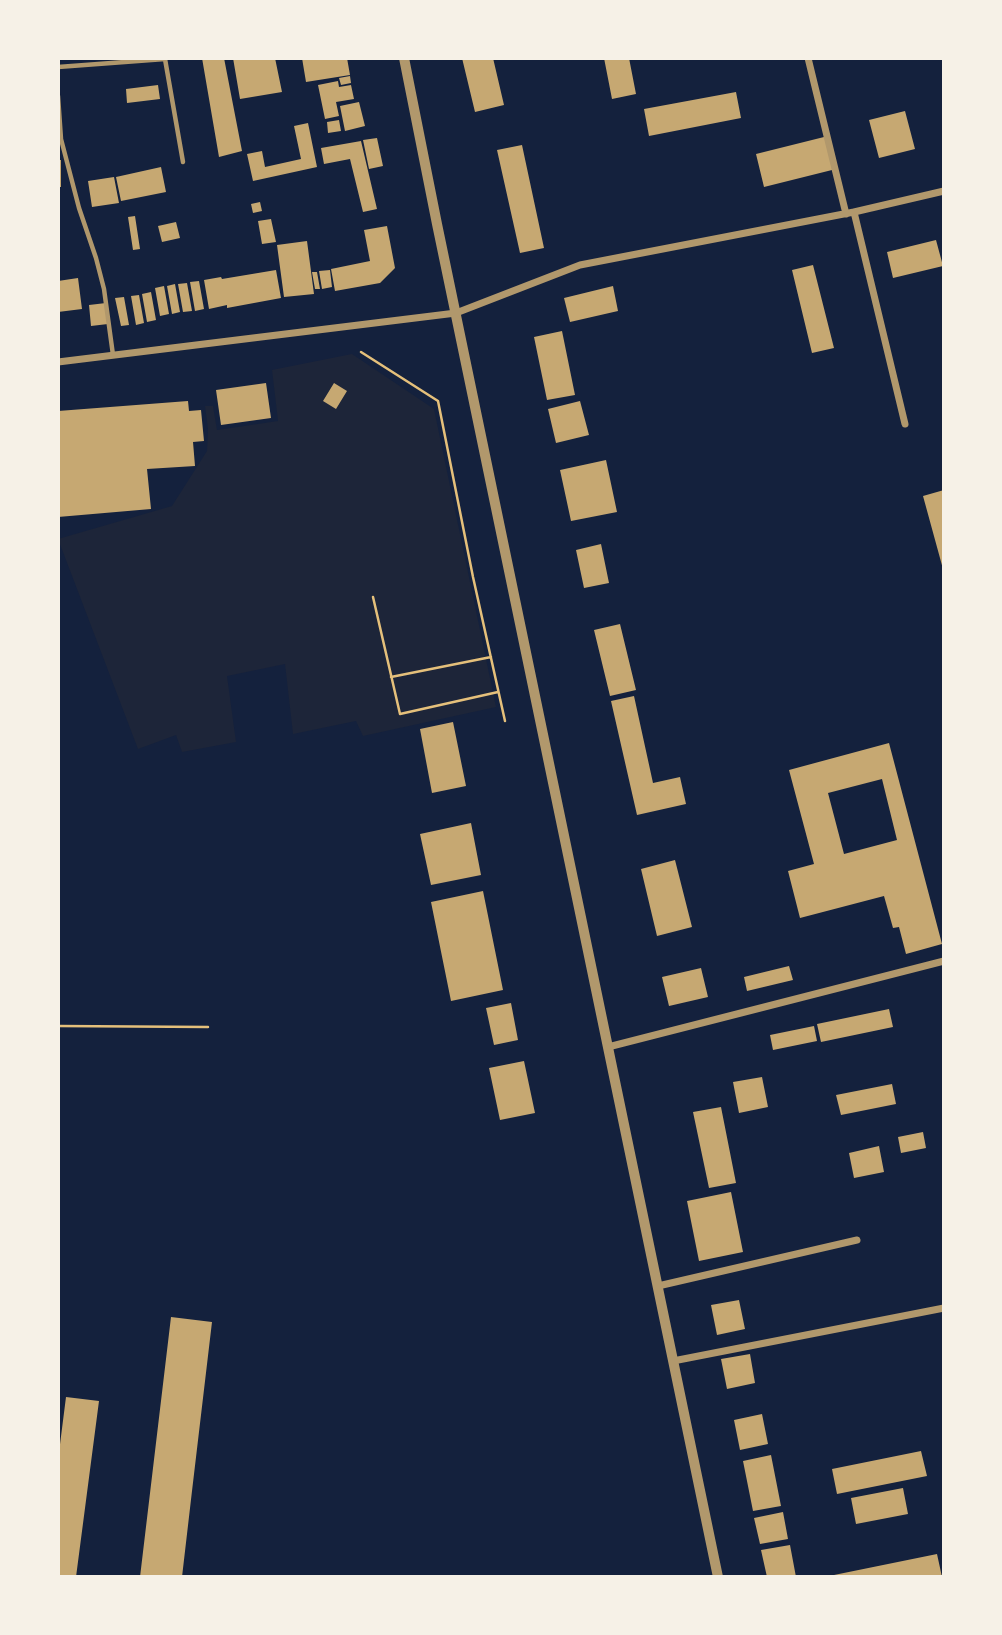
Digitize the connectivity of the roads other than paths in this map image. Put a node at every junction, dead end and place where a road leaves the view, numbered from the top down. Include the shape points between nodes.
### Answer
1 (404, 58) edge
2 (808, 58) edge
3 (58, 67) edge
4 (58, 96) edge
5 (59, 139) edge
6 (183, 162) dead end
7 (944, 191) edge
8 (850, 213) junction
9 (456, 313) junction
10 (113, 355) junction
11 (58, 362) edge
12 (905, 424) dead end
13 (944, 961) edge
14 (608, 1047) junction
15 (857, 1240) dead end
16 (658, 1286) junction
17 (944, 1308) edge
18 (673, 1361) junction
19 (718, 1577) edge

1 - 9 street
2 - 8 street
3 - 6 lane via 165,58
4 - 5 lane
5 - 10 lane via 104,289
7 - 8 street
8 - 9 street via 580,265
8 - 12 street
9 - 10 street
9 - 14 street
10 - 11 street
13 - 14 street
14 - 16 street
15 - 16 street
16 - 18 street
17 - 18 street
18 - 19 street

